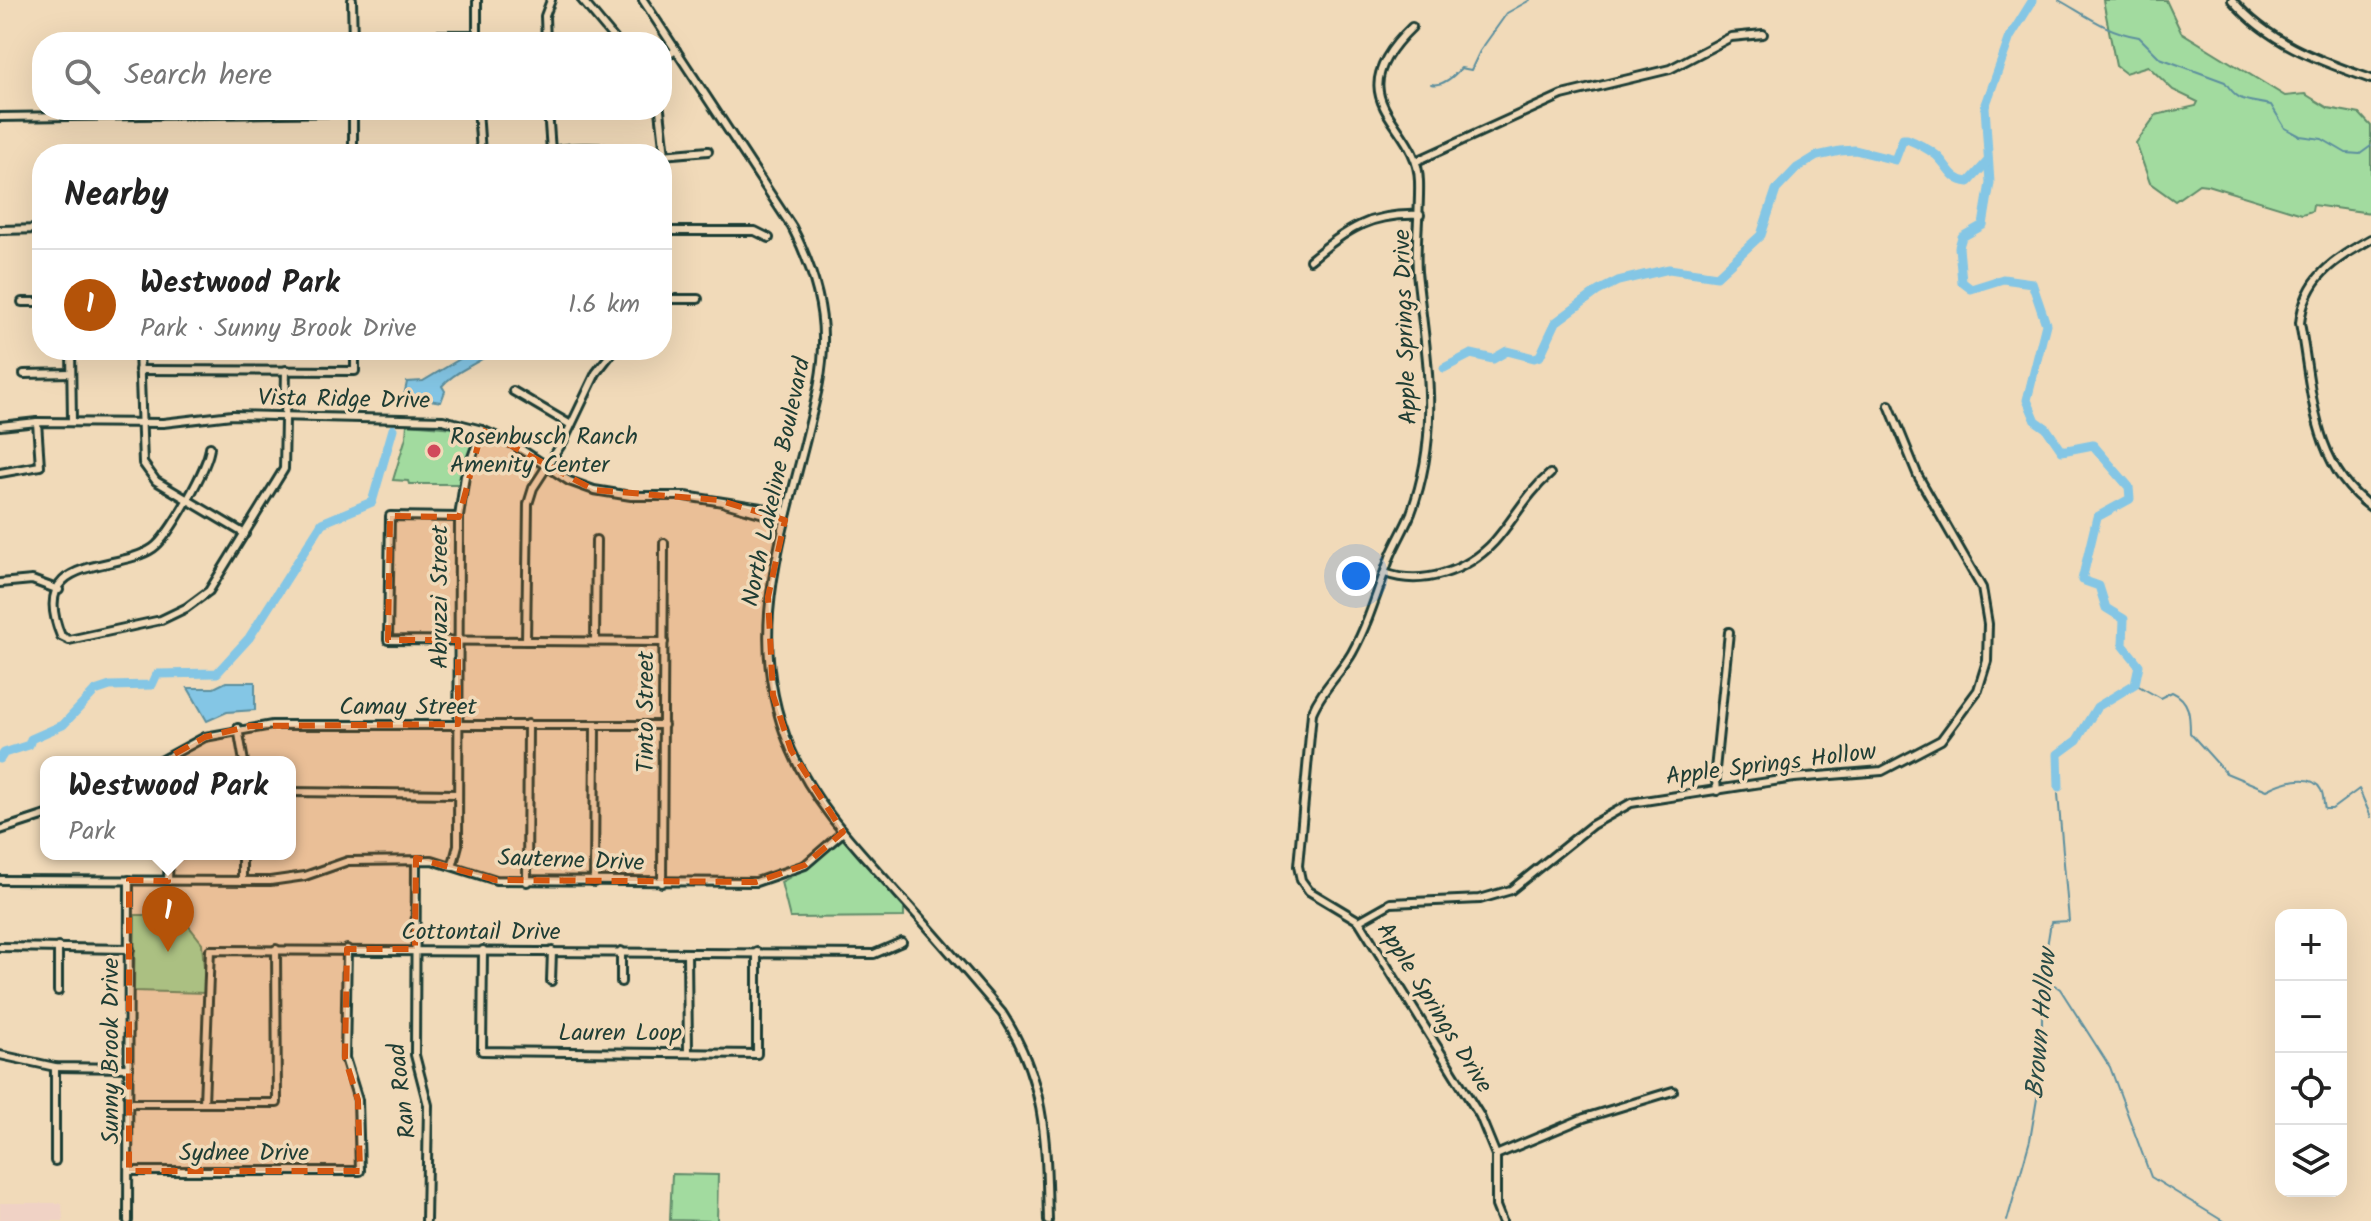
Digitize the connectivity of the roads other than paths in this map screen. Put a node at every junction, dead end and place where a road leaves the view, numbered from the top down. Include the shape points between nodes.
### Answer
1 (352, 0) edge
2 (477, 0) edge
3 (551, 0) edge
4 (582, 0) edge
5 (643, 0) edge
6 (2232, 0) edge
7 (1412, 27) dead end
8 (353, 32) edge
9 (476, 32) edge
10 (546, 32) edge
11 (609, 32) edge
12 (665, 32) edge
13 (1763, 34) dead end
14 (672, 43) edge
15 (676, 50) junction
16 (672, 53) edge
17 (2371, 79) edge
18 (32, 116) edge
19 (0, 117) edge
20 (353, 120) edge
21 (479, 120) edge
22 (549, 120) edge
23 (661, 120) edge
24 (353, 144) edge
25 (480, 144) edge
26 (550, 144) edge
27 (662, 144) edge
28 (708, 151) dead end
29 (672, 154) edge
30 (1419, 160) junction
31 (1420, 215) junction
32 (32, 229) edge
33 (0, 230) edge
34 (672, 231) edge
35 (769, 238) dead end
36 (2371, 239) edge
37 (1310, 260) dead end
38 (672, 299) edge
39 (698, 299) dead end
40 (22, 302) dead end
41 (32, 302) edge
42 (71, 360) edge
43 (139, 360) edge
44 (355, 360) edge
45 (606, 360) edge
46 (139, 370) junction
47 (286, 370) junction
48 (71, 373) junction
49 (24, 374) dead end
50 (513, 391) dead end
51 (1889, 405) dead end
52 (288, 417) junction
53 (37, 422) junction
54 (72, 422) junction
55 (141, 423) junction
56 (571, 425) junction
57 (0, 426) edge
58 (482, 430) junction
59 (210, 447) dead end
60 (546, 467) junction
61 (0, 473) edge
62 (1550, 474) dead end
63 (186, 498) junction
64 (718, 500) junction
65 (2370, 505) edge
66 (787, 512) junction
67 (459, 517) junction
68 (785, 520) junction
69 (245, 534) junction
70 (596, 540) dead end
71 (664, 543) dead end
72 (1385, 573) junction
73 (0, 583) edge
74 (59, 590) junction
75 (1729, 632) dead end
76 (458, 640) junction
77 (526, 641) junction
78 (595, 641) junction
79 (664, 642) junction
80 (458, 724) junction
81 (528, 724) junction
82 (664, 725) junction
83 (595, 726) junction
84 (238, 728) junction
85 (170, 756) edge
86 (243, 756) edge
87 (1717, 791) junction
88 (296, 792) edge
89 (458, 794) junction
90 (40, 817) edge
91 (0, 830) edge
92 (843, 832) junction
93 (169, 860) edge
94 (242, 860) edge
95 (416, 861) junction
96 (453, 864) junction
97 (0, 880) edge
98 (129, 880) junction
99 (168, 881) junction
100 (242, 881) junction
101 (527, 882) junction
102 (594, 882) junction
103 (662, 883) junction
104 (1359, 921) junction
105 (902, 942) dead end
106 (0, 947) edge
107 (58, 947) junction
108 (130, 949) junction
109 (276, 949) junction
110 (347, 949) junction
111 (415, 949) junction
112 (483, 950) junction
113 (552, 951) junction
114 (621, 951) junction
115 (757, 952) junction
116 (687, 953) junction
117 (551, 981) dead end
118 (621, 982) dead end
119 (58, 991) dead end
120 (688, 1052) junction
121 (0, 1055) edge
122 (55, 1067) junction
123 (129, 1068) junction
124 (1673, 1091) dead end
125 (129, 1103) junction
126 (204, 1103) junction
127 (1496, 1155) junction
128 (55, 1161) dead end
129 (129, 1171) junction
130 (128, 1221) edge
131 (426, 1221) edge
132 (1048, 1221) edge
133 (1502, 1221) edge

1 - 8 street
2 - 9 street
3 - 10 street
4 - 11 street
5 - 12 street, North Lakeline Boulevard
6 - 17 street via 2291,48
7 - 30 street via 1384,65 1380,100
13 - 30 street via 1731,37 1670,69 1562,95
14 - 15 street, North Lakeline Boulevard
15 - 16 street
15 - 66 street, North Lakeline Boulevard via 792,227 814,282 822,320 822,366
18 - 19 street
20 - 24 street
21 - 25 street
22 - 26 street
23 - 27 street
28 - 29 street
30 - 31 street, Apple Springs Drive
31 - 37 street via 1369,220
31 - 72 street, Apple Springs Drive via 1417,269 1431,414 1412,511
32 - 33 street
34 - 35 street via 746,230
36 - 65 street via 2328,264 2302,304 2300,323 2322,446 2335,471
38 - 39 street
40 - 41 street
42 - 48 street
43 - 46 street
44 - 47 street via 355,371
45 - 56 street
46 - 47 street
46 - 55 street
47 - 52 street
48 - 49 street
48 - 54 street
50 - 56 street
51 - 87 street, Apple Springs Hollow via 1918,476 1982,588 1987,661 1978,690 1941,740 1889,768
52 - 55 street, Vista Ridge Drive via 232,415
52 - 58 street, Vista Ridge Drive via 443,420
52 - 69 street via 284,469
53 - 54 street, Vista Ridge Drive
53 - 57 street, Vista Ridge Drive
53 - 61 street via 40,466
54 - 55 street, Vista Ridge Drive
55 - 63 street via 140,451 148,472
56 - 60 street
58 - 60 street, Vista Ridge Drive
58 - 67 street, Abruzzi Street via 465,476
59 - 63 street via 207,464
60 - 64 street, Vista Ridge Drive via 569,481 612,494
60 - 77 street via 528,504
62 - 72 street via 1496,540 1467,563 1422,579
63 - 69 street
63 - 74 street via 153,549 79,569
64 - 66 street, Vista Ridge Drive
64 - 68 street, Vista Ridge Drive
66 - 68 street, North Lakeline Boulevard
67 - 76 street, Abruzzi Street
67 - 76 street via 390,516 388,640
68 - 92 street, North Lakeline Boulevard via 768,597 766,637 773,695 791,750 821,805
69 - 74 street via 217,580 186,608 161,620 65,639 55,612
70 - 78 street
71 - 79 street, Tinto Street
72 - 104 street, Apple Springs Drive via 1359,641 1317,701 1307,741 1301,880 1309,891
73 - 74 street via 32,580
75 - 87 street
76 - 77 street
76 - 80 street, Abruzzi Street
77 - 78 street
78 - 79 street
79 - 82 street, Tinto Street
80 - 81 street, Camay Street
80 - 84 street, Camay Street
80 - 89 street, Abruzzi Street
81 - 83 street, Camay Street
81 - 101 street
82 - 83 street, Camay Street
82 - 103 street, Tinto Street
83 - 102 street
84 - 85 street, Camay Street via 205,737
84 - 86 street
87 - 104 street, Apple Springs Hollow via 1653,797 1623,806 1504,893 1391,903
88 - 89 street
89 - 96 street, Abruzzi Street
90 - 91 street
92 - 103 street, Sauterne Drive via 805,865 774,878
92 - 132 street, North Lakeline Boulevard via 1018,1038 1031,1066 1046,1128
93 - 99 street
94 - 100 street
95 - 96 street, Sauterne Drive
95 - 100 street, Sauterne Drive via 348,861 305,876
95 - 111 street, Ran Road
96 - 101 street, Sauterne Drive via 496,880
97 - 98 street, Sauterne Drive
98 - 99 street, Sauterne Drive
98 - 108 street, Sunny Brook Drive
99 - 100 street, Sauterne Drive
101 - 102 street, Sauterne Drive
102 - 103 street, Sauterne Drive
104 - 127 street, Apple Springs Drive via 1480,1116
105 - 115 street, Cottontail Drive via 874,954
106 - 107 street
107 - 108 street
107 - 119 street
108 - 123 street, Sunny Brook Drive
109 - 110 street, Cottontail Drive
109 - 126 street, Cottontail Drive via 210,950
109 - 126 street via 277,1103
110 - 111 street, Cottontail Drive
110 - 129 street, Sydnee Drive via 345,1058 358,1100 360,1171
111 - 112 street, Cottontail Drive
111 - 131 street, Ran Road via 415,1055 428,1105
112 - 113 street, Cottontail Drive
112 - 120 street, Lauren Loop via 482,1051
113 - 114 street, Cottontail Drive
113 - 117 street
114 - 116 street, Cottontail Drive
114 - 118 street
115 - 116 street, Cottontail Drive
115 - 120 street, Lauren Loop via 757,1054
116 - 120 street
121 - 122 street
122 - 123 street
122 - 128 street
123 - 125 street, Sunny Brook Drive
124 - 127 street via 1572,1122
125 - 126 street
125 - 129 street, Sunny Brook Drive
127 - 133 street, Apple Springs Drive via 1496,1206
129 - 130 street, Sunny Brook Drive

